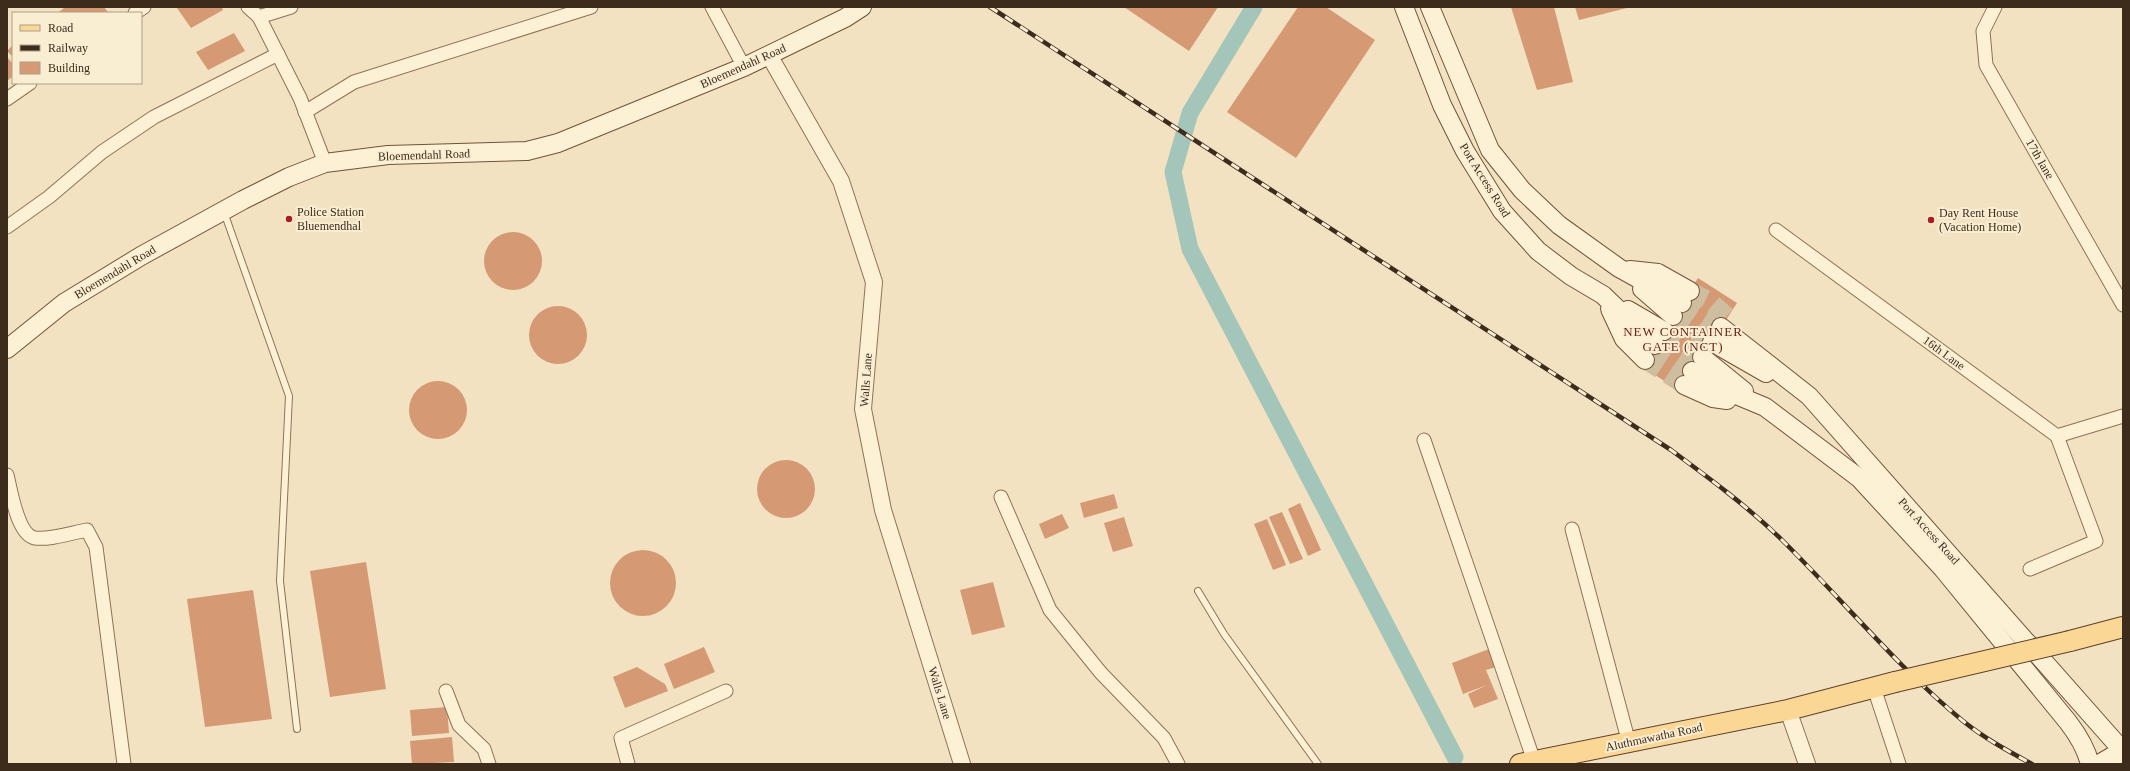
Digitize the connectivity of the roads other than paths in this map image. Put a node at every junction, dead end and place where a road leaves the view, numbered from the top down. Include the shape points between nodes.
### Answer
1 (248, 7) edge
2 (291, 7) edge
3 (591, 7) edge
4 (712, 7) edge
5 (862, 7) edge
6 (1404, 7) edge
7 (1430, 7) edge
8 (1994, 7) edge
9 (262, 12) edge
10 (278, 54) junction
11 (769, 55) junction
12 (744, 67) junction
13 (29, 84) edge
14 (7, 99) edge
15 (305, 112) junction
16 (325, 163) junction
17 (224, 210) junction
18 (7, 227) edge
19 (1776, 230) dead end
20 (1619, 268) junction
21 (1603, 295) junction
22 (2123, 305) edge
23 (1659, 338) tunnel mouth
24 (7, 350) edge
25 (1645, 360) tunnel mouth
26 (1809, 396) junction
27 (1766, 408) junction
28 (2123, 416) edge
29 (2057, 436) junction
30 (1424, 440) dead end
31 (7, 475) edge
32 (1000, 497) dead end
33 (1572, 530) dead end
34 (2030, 569) dead end
35 (1198, 591) dead end
36 (2123, 628) edge
37 (1874, 688) junction
38 (446, 691) dead end
39 (726, 691) dead end
40 (1788, 710) junction
41 (297, 729) dead end
42 (1629, 743) junction
43 (2122, 755) edge
44 (1527, 763) edge
45 (124, 764) edge
46 (489, 764) edge
47 (628, 764) edge
48 (962, 764) edge
49 (1178, 764) edge
50 (1318, 764) edge
51 (1807, 764) edge
52 (1899, 764) edge
53 (2090, 764) edge
54 (2099, 764) edge

1 - 9 street
2 - 9 street
3 - 15 street via 354,82
4 - 12 street
5 - 11 main road, Bloemendahl Road
6 - 21 main road, Port Access Road via 1442,104 1465,151 1502,211 1538,251 1571,276
7 - 20 main road, Port Access Road via 1490,150 1522,190 1559,225
8 - 22 street, 17th lane via 1984,31 1986,65
9 - 10 street
10 - 15 street
10 - 18 street via 154,117 102,152 49,197
11 - 12 main road, Bloemendahl Road
11 - 48 street, Walls Lane via 841,180 874,282 863,410 883,510
12 - 16 main road, Bloemendahl Road via 558,143 527,151 388,155
13 - 14 street
15 - 16 street
16 - 17 main road, Bloemendahl Road via 289,177
17 - 24 main road, Bloemendahl Road via 64,303
17 - 41 lane via 288,396 280,581
19 - 29 street, 16th Lane
20 - 20 main road, Port Access Road via 1682,303 1658,274
21 - 23 main road, Port Access Road
21 - 25 main road via 1624,339
26 - 26 main road, Port Access Road via 1738,358 1720,329
26 - 43 main road, Port Access Road
27 - 27 main road, Port Access Road via 1693,371 1713,398
27 - 53 main road, Port Access Road via 1859,478 1943,569 2068,722 2088,753
28 - 29 street
29 - 34 street via 2096,541
30 - 44 street
31 - 45 street via 19,522 26,533 34,538 87,530 96,547
32 - 49 street via 1050,610 1101,673 1164,738
33 - 42 street
35 - 50 lane via 1224,634
36 - 37 main road, Aluthmawatha Road, bridge
37 - 40 main road, Aluthmawatha Road
37 - 52 street
38 - 46 street via 459,725 484,749
39 - 47 street via 621,738
40 - 42 main road, Aluthmawatha Road
40 - 51 street
42 - 44 main road, Aluthmawatha Road
43 - 54 main road, Port Access Road

